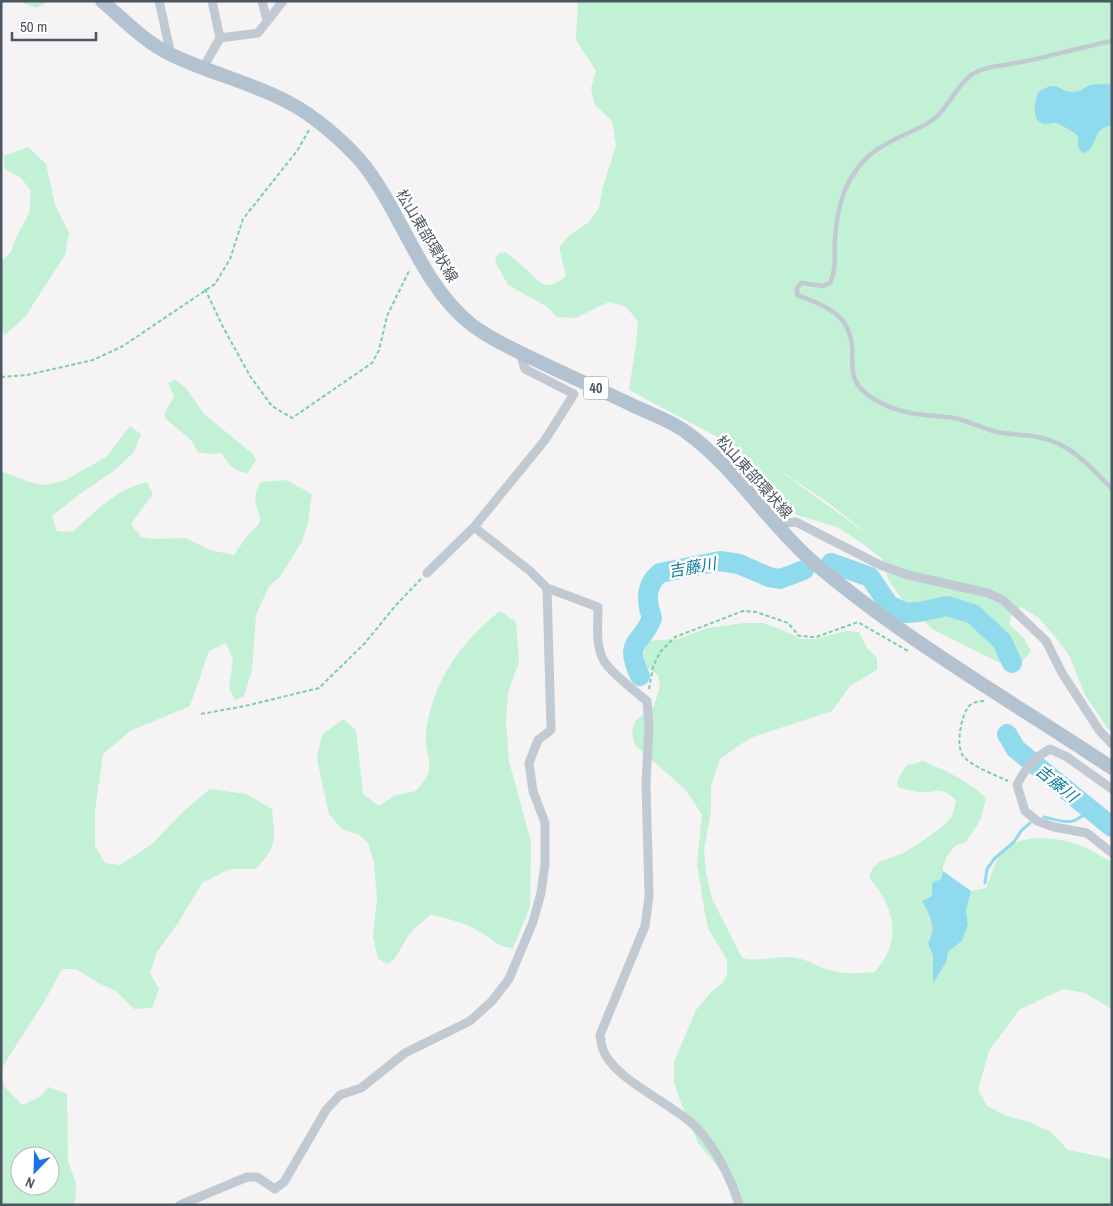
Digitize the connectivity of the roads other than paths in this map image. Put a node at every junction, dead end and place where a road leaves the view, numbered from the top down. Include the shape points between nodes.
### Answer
1 (102, 1) edge
2 (159, 1) edge
3 (212, 1) edge
4 (262, 1) edge
5 (283, 1) edge
6 (267, 21) junction
7 (220, 38) junction
8 (1112, 41) edge
9 (171, 55) junction
10 (203, 68) junction
11 (520, 352) junction
12 (1112, 489) edge
13 (774, 524) junction
14 (474, 527) junction
15 (427, 573) road end
16 (547, 588) junction
17 (1112, 744) edge
18 (1112, 768) edge
19 (1112, 789) edge
20 (1112, 853) edge
21 (180, 1205) edge
22 (739, 1205) edge

1 - 9 main road, 松山東部環状線 / 40 via 144,38
2 - 9 street
3 - 7 street
4 - 6 street
5 - 6 street
6 - 7 street via 258,33
7 - 10 street
8 - 12 lane via 986,68 962,83 929,123 884,144 866,158 857,167 839,210 834,274 830,283 823,286 801,283 797,295 834,313 845,323 851,337 854,381 866,394 884,405 918,414 955,418 998,432 1043,438 1065,446
9 - 10 main road, 松山東部環状線 / 40
10 - 11 main road, 松山東部環状線 / 40 via 293,104 337,138 360,160 446,300 472,325
11 - 13 main road, 松山東部環状線 / 40 via 683,429 711,451
11 - 14 street via 525,369 574,394 545,440
13 - 17 street via 796,522 880,565 908,575 988,593 1003,600 1046,641 1062,673 1099,730
13 - 18 main road, 松山東部環状線 / 40 via 811,560 905,634
14 - 15 street
14 - 16 street
16 - 21 street via 551,730 538,740 529,763 533,791 544,823 545,864 533,922 509,979 492,1001 470,1021 405,1053 361,1088 340,1095 326,1110 284,1182 274,1189 257,1177 246,1177
16 - 22 street via 598,607 597,639 604,661 647,701 649,896 645,926 600,1035 602,1048 623,1075 696,1127 723,1166
19 - 20 street via 1050,749 1024,770 1017,785 1025,811 1037,821 1087,833

